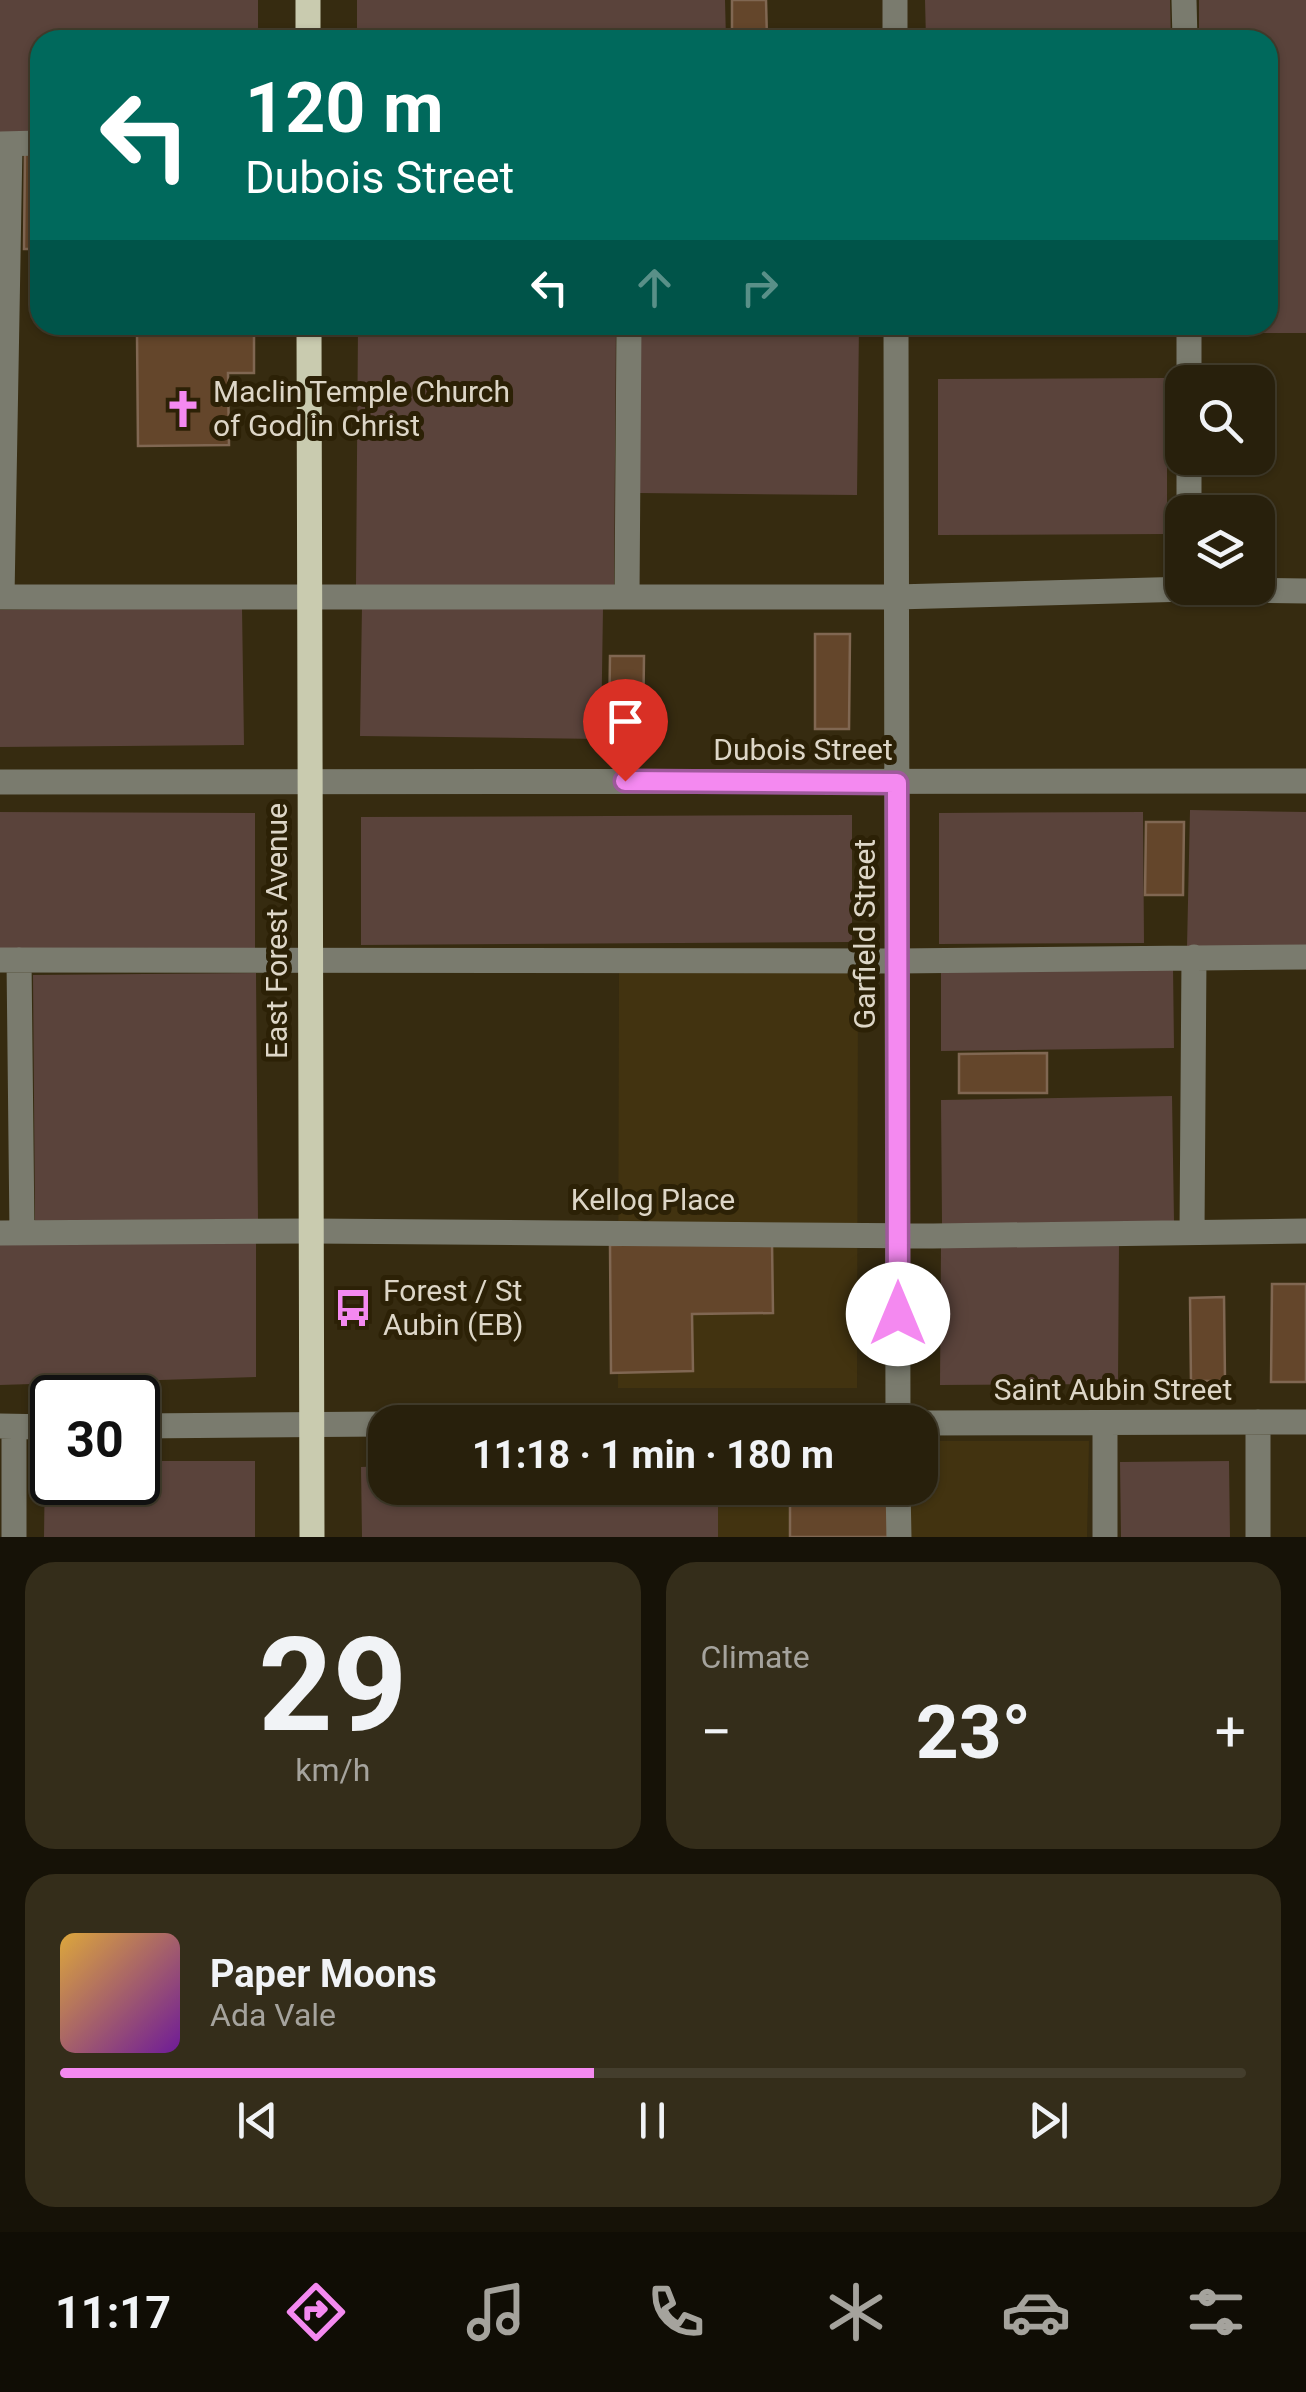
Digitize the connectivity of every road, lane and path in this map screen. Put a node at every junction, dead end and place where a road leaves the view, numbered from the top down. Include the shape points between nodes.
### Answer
1 (308, 0) edge
2 (895, 0) edge
3 (1184, 0) edge
4 (308, 30) edge
5 (896, 30) edge
6 (1185, 30) edge
7 (30, 143) edge
8 (5, 144) edge
9 (309, 335) edge
10 (629, 335) edge
11 (896, 335) edge
12 (1189, 335) edge
13 (1189, 365) edge
14 (1165, 589) edge
15 (1275, 590) edge
16 (1306, 591) edge
17 (309, 594) junction
18 (1, 596) edge
19 (627, 596) junction
20 (896, 597) junction
21 (309, 781) junction
22 (1306, 781) edge
23 (0, 782) edge
24 (897, 783) junction
25 (1306, 956) edge
26 (1194, 957) junction
27 (310, 959) junction
28 (10, 960) edge
29 (897, 961) junction
30 (311, 1231) junction
31 (1306, 1231) edge
32 (1192, 1232) junction
33 (11, 1233) edge
34 (897, 1234) junction
35 (898, 1405) edge
36 (1258, 1422) junction
37 (1306, 1422) edge
38 (938, 1423) edge
39 (1105, 1423) junction
40 (368, 1424) edge
41 (312, 1425) junction
42 (160, 1426) edge
43 (7, 1427) edge
44 (898, 1505) edge
45 (14, 1537) edge
46 (312, 1537) edge
47 (899, 1537) edge
48 (1106, 1537) edge
49 (1258, 1537) edge

1 - 4 main road
2 - 5 street
3 - 6 street
7 - 8 street
8 - 18 street
9 - 17 main road, East Forest Avenue
10 - 19 street
11 - 20 street, Garfield Street
12 - 13 street
14 - 20 street
15 - 16 street
17 - 18 street
17 - 19 street
17 - 21 main road, East Forest Avenue
19 - 20 street
20 - 24 street, Garfield Street
21 - 23 street, Dubois Street
21 - 24 street, Dubois Street
21 - 27 main road, East Forest Avenue
22 - 24 street, Dubois Street
24 - 29 street, Garfield Street
25 - 26 street
26 - 29 street
26 - 32 street
27 - 28 street
27 - 29 street
27 - 30 main road, East Forest Avenue
28 - 33 street
29 - 34 street, Garfield Street
30 - 33 street, Kellog Place
30 - 34 street, Kellog Place
30 - 41 main road, East Forest Avenue
31 - 32 street, Kellog Place
32 - 34 street, Kellog Place
34 - 35 street, Garfield Street
36 - 37 street, Saint Aubin Street
36 - 39 street, Saint Aubin Street
36 - 49 street
38 - 39 street, Saint Aubin Street
39 - 48 street
40 - 41 street
41 - 42 street
41 - 46 main road, East Forest Avenue
43 - 45 street
44 - 47 street

